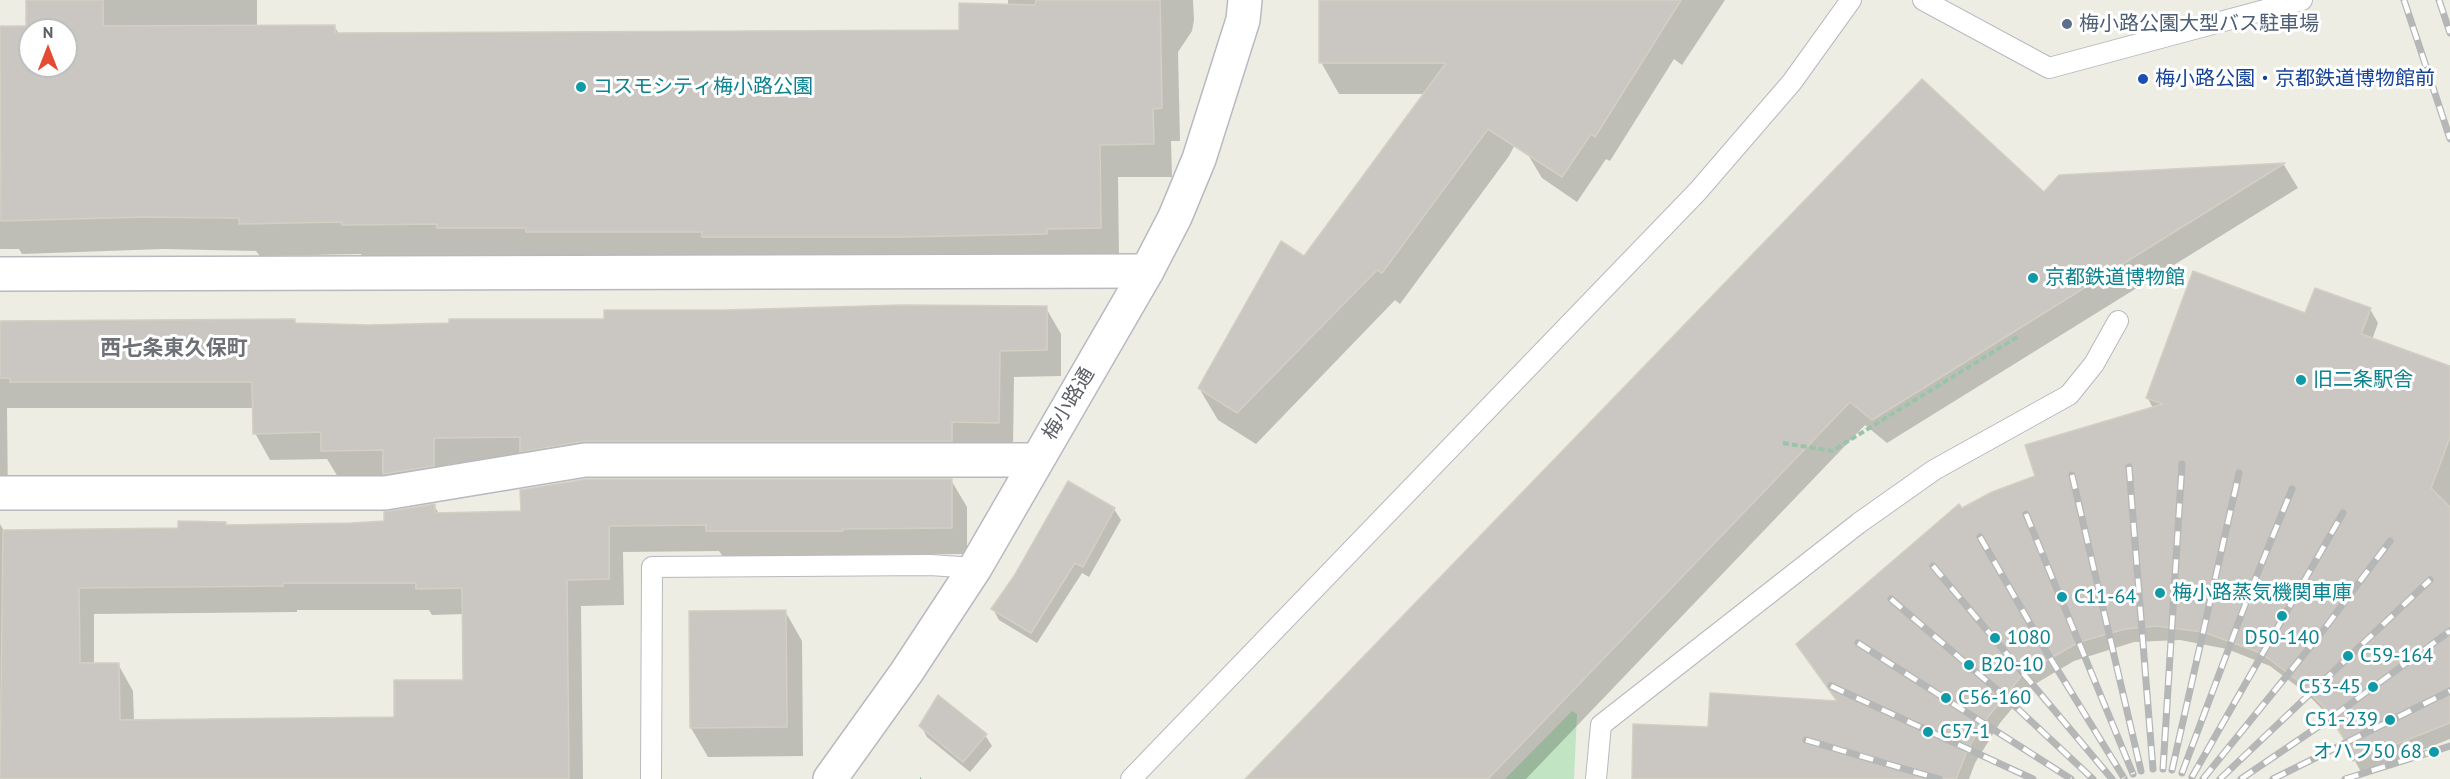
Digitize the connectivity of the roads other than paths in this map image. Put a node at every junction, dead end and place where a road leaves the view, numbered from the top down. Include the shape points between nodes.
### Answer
1 (1245, 0) edge
2 (1851, 0) edge
3 (1923, 0) edge
4 (2302, 0) edge
5 (1147, 271) junction
6 (0, 274) edge
7 (2118, 321) dead end
8 (1036, 460) junction
9 (0, 493) edge
10 (975, 568) junction
11 (651, 779) edge
12 (831, 779) edge
13 (1131, 779) edge
14 (1596, 779) edge

1 - 5 street, 梅小路通 via 1243,20 1199,159 1175,218
2 - 13 lane via 1792,82 1698,191
3 - 4 lane via 2049,68
5 - 6 street
5 - 8 street, 梅小路通
7 - 14 lane via 2094,364 2069,395 1915,483 1601,725
8 - 9 street via 585,460 385,493
8 - 10 street, 梅小路通
10 - 11 lane via 652,567
10 - 12 street, 梅小路通

